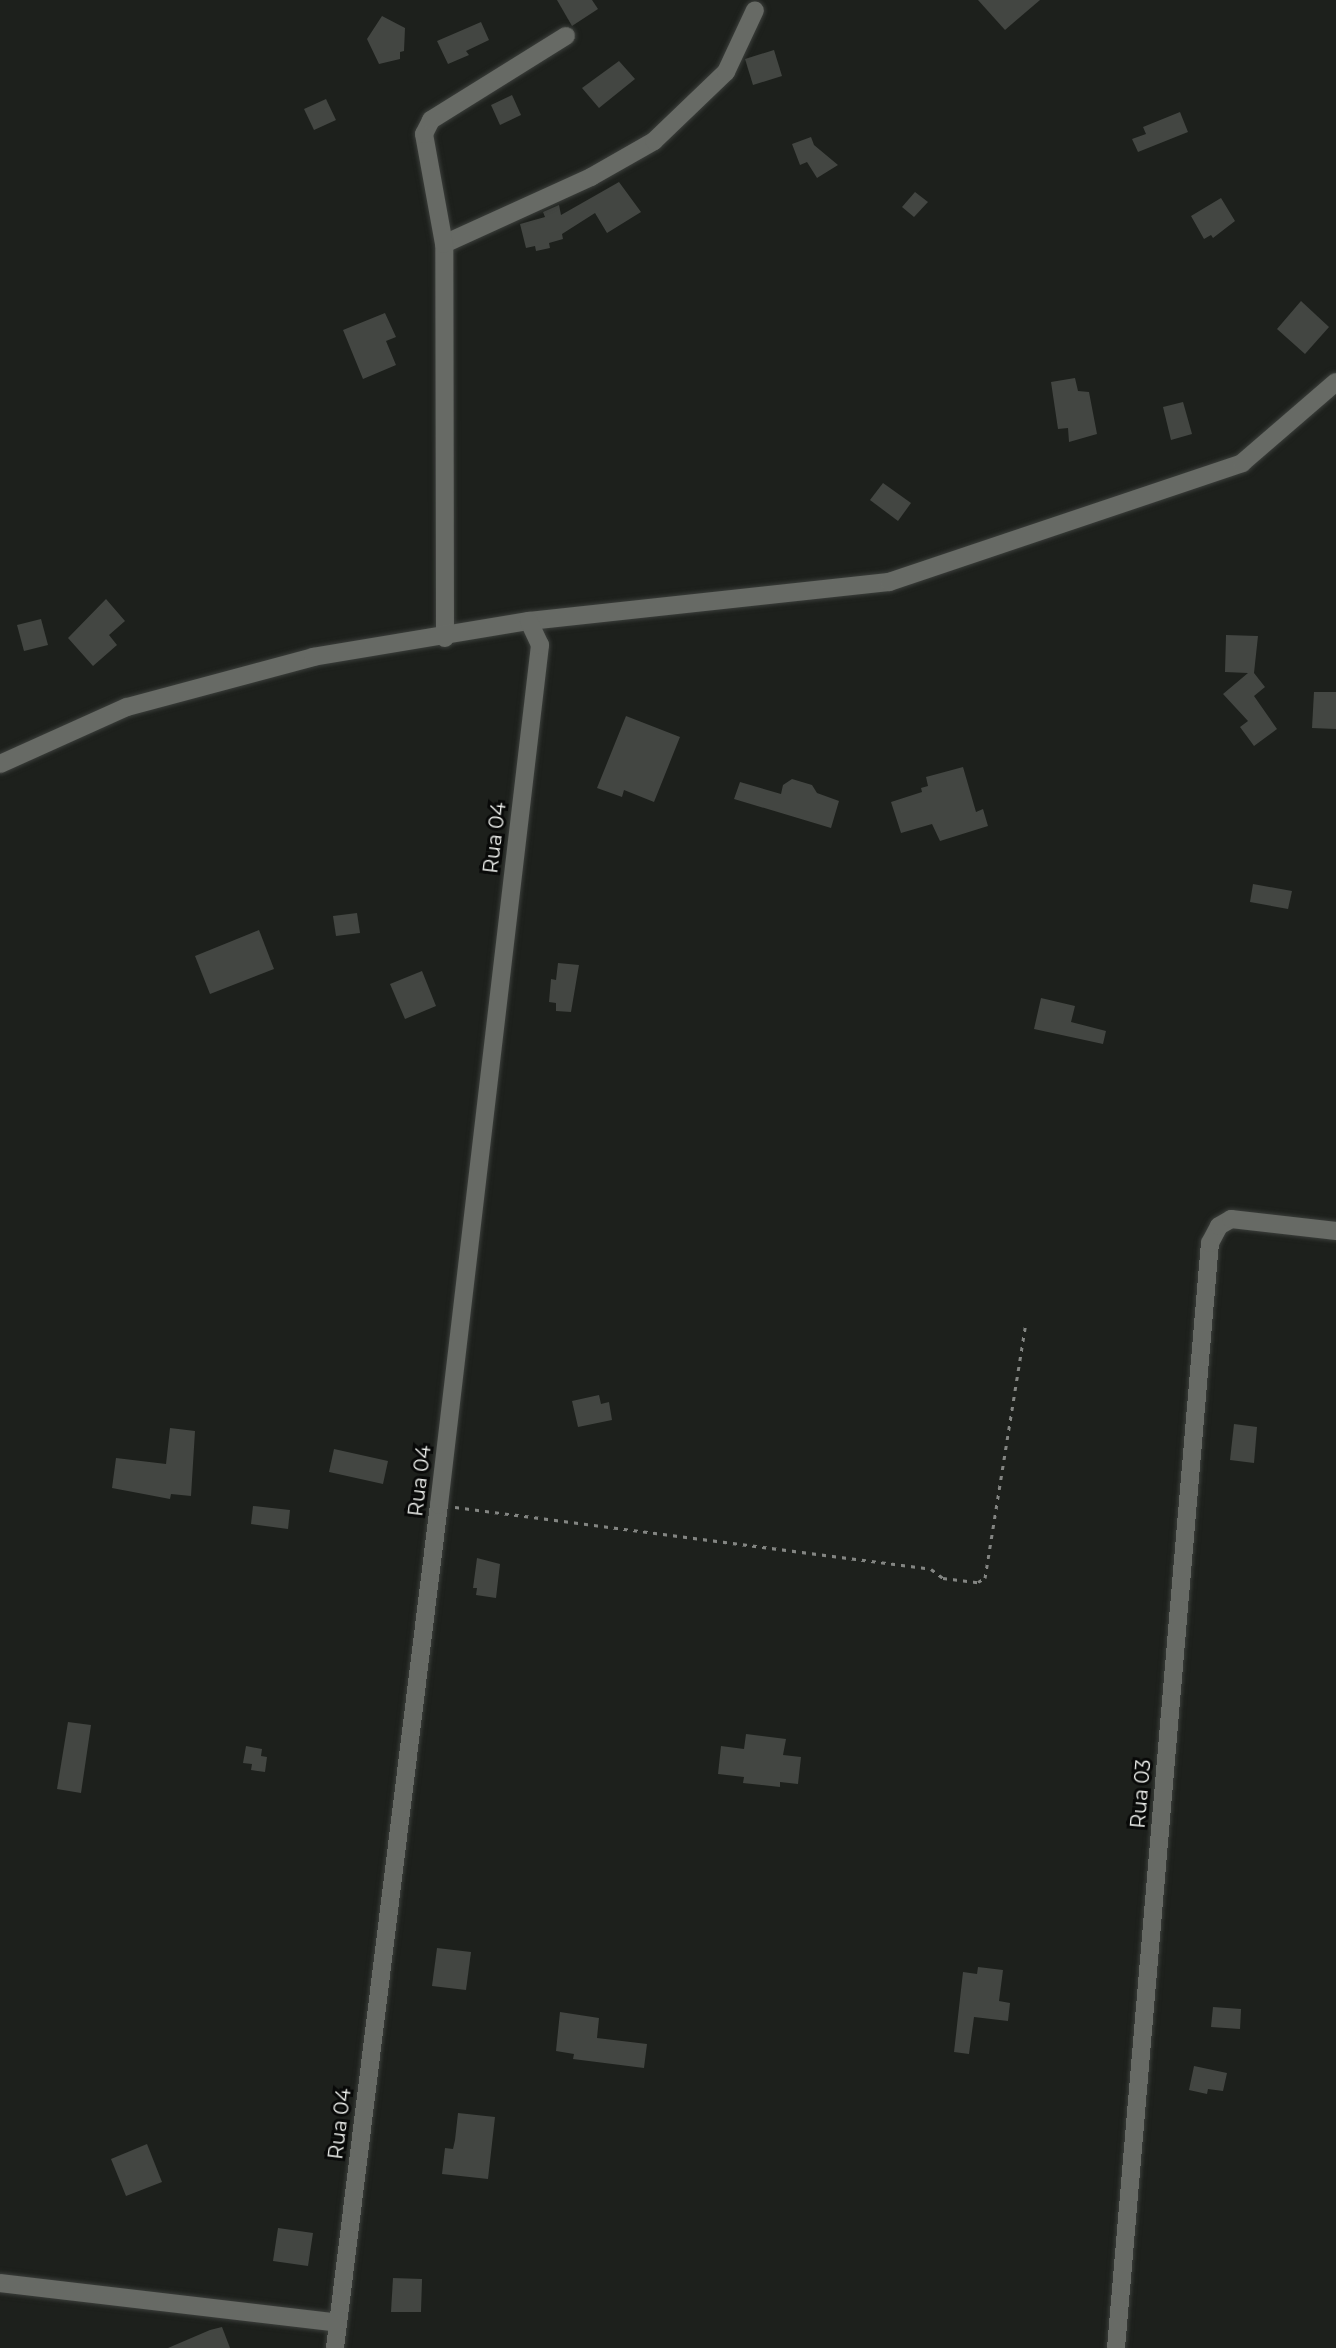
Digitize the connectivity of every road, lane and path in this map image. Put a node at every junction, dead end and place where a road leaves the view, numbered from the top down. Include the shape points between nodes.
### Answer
1 (755, 10) dead end
2 (566, 36) dead end
3 (444, 244) junction
4 (1336, 382) edge
5 (529, 621) junction
6 (445, 638) junction
7 (0, 764) edge
8 (1336, 1231) edge
9 (1026, 1322) dead end
10 (439, 1505) junction
11 (0, 2283) edge
12 (338, 2323) junction
13 (335, 2348) edge
14 (1116, 2348) edge

1 - 3 street via 726,72 654,141 591,177
2 - 3 street via 431,120 424,134
3 - 6 street
4 - 5 street via 1242,463 889,582
5 - 6 street
5 - 10 street, Rua 04 via 540,645
6 - 7 street via 313,657 127,707
8 - 14 street, Rua 03 via 1231,1219 1219,1226 1210,1243
9 - 10 path via 985,1578 978,1582 943,1578 931,1569
10 - 12 street, Rua 04
11 - 12 street
12 - 13 street, Rua 04

